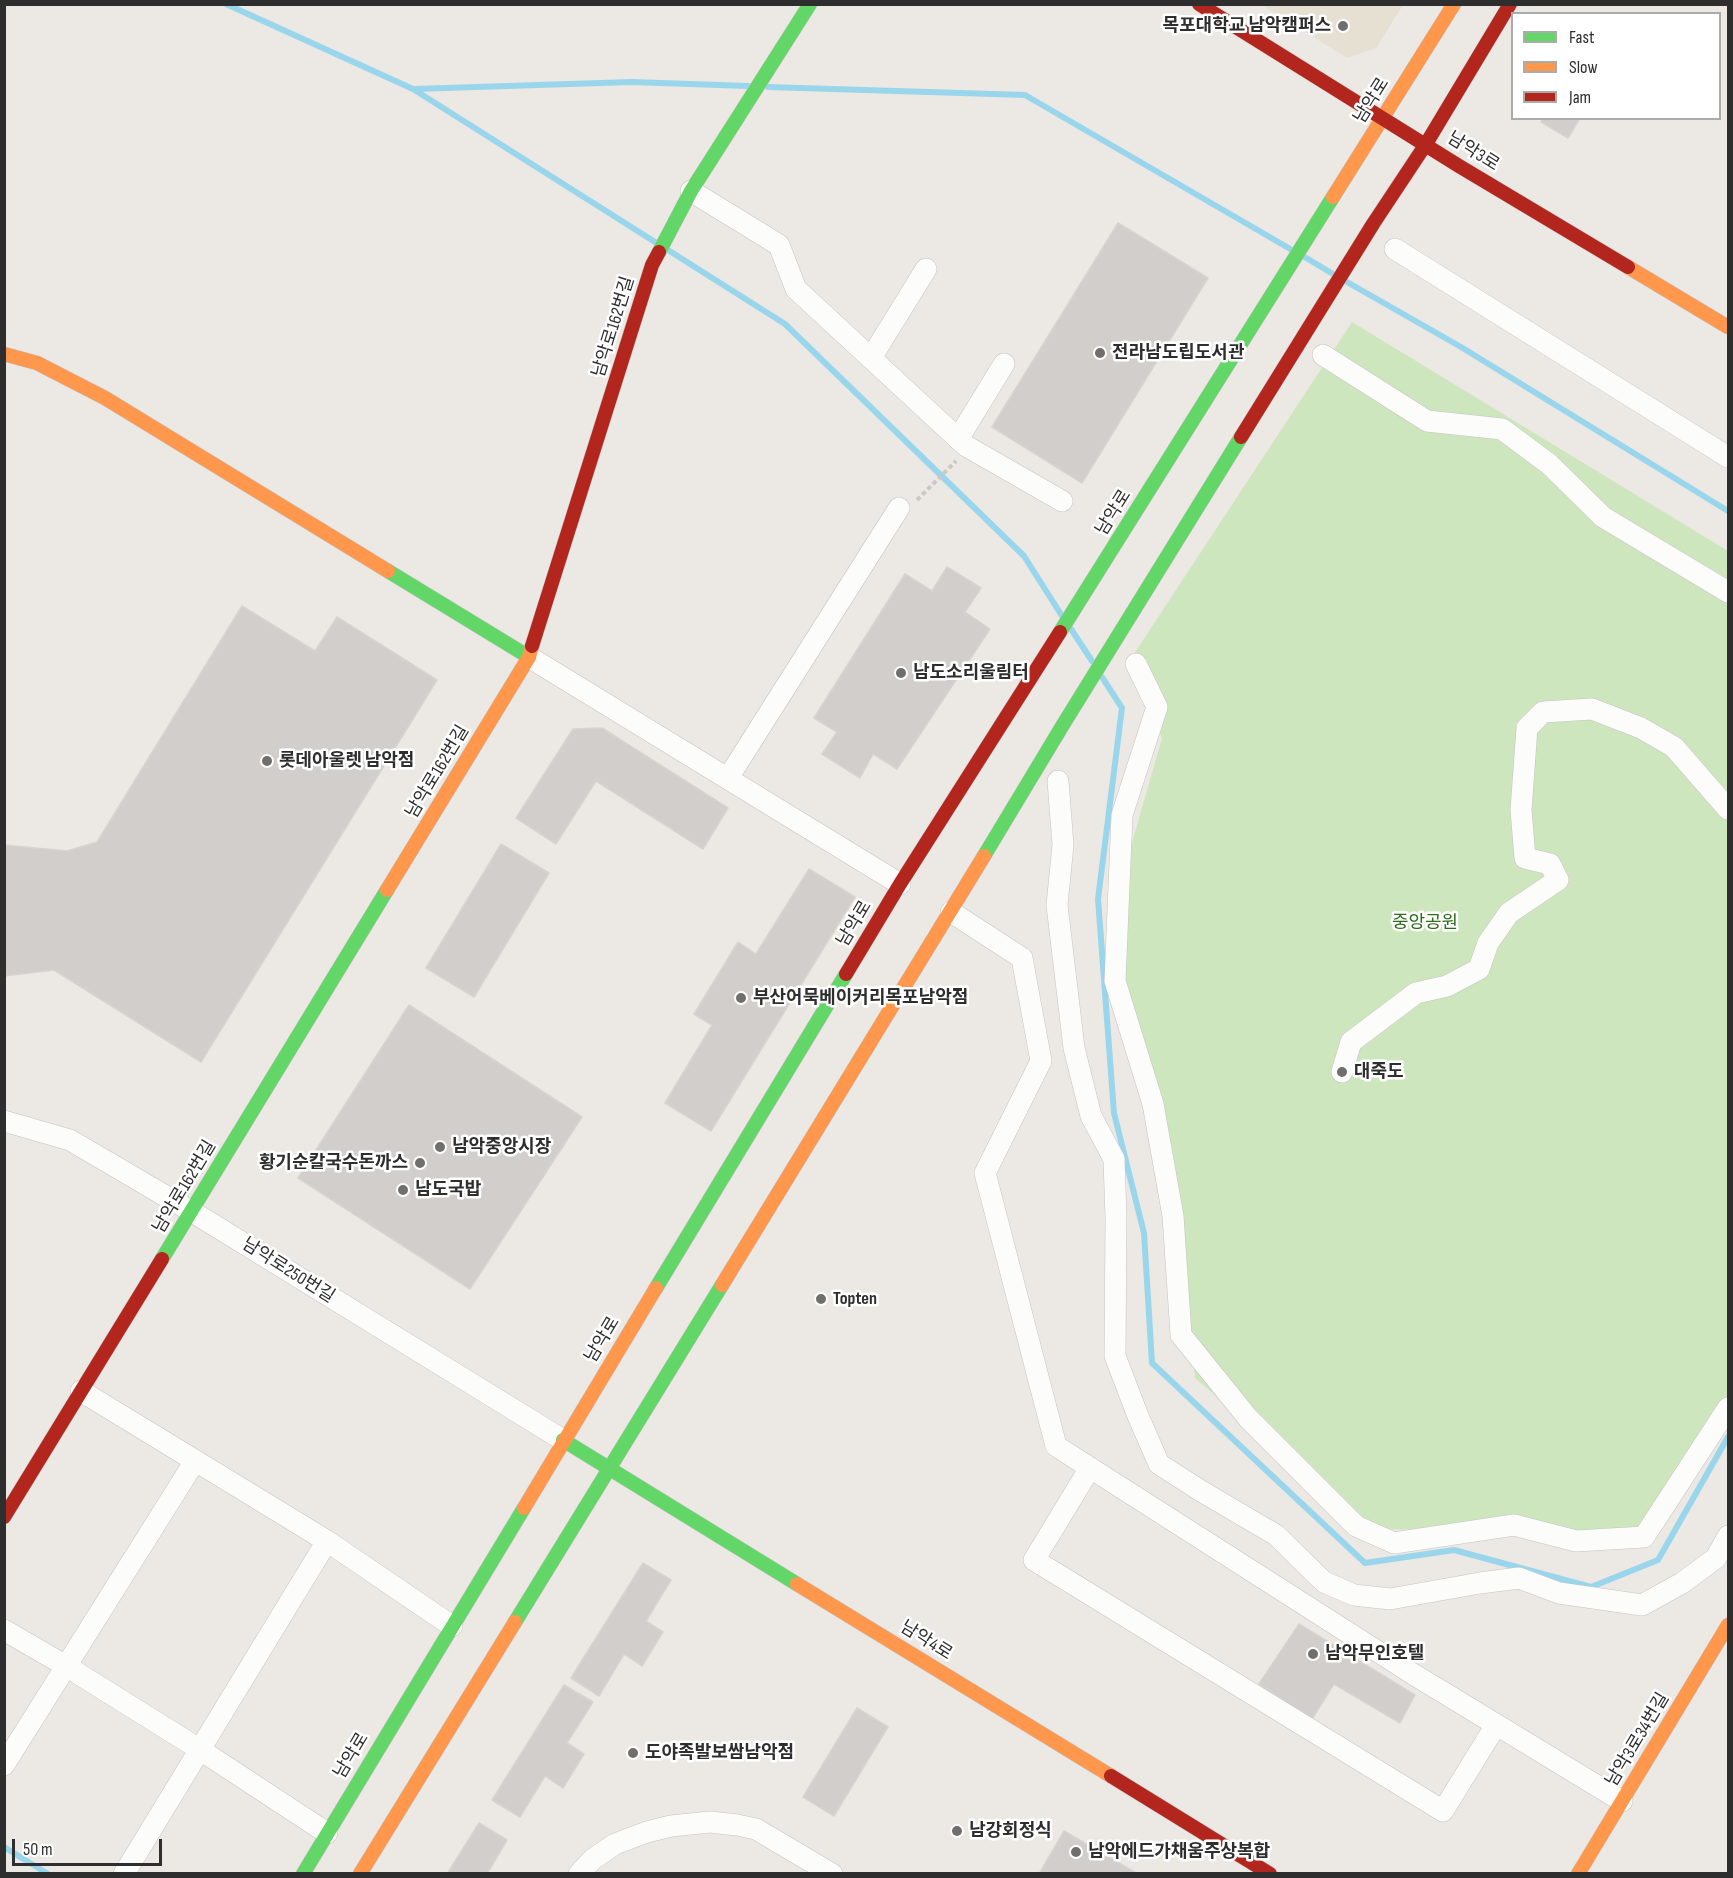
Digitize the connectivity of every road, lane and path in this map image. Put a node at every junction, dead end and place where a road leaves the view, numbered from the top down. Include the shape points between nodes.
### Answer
1 (1199, 4) edge
2 (1454, 4) edge
3 (1510, 4) edge
4 (808, 8) edge
5 (1383, 118) junction
6 (1426, 144) junction
7 (688, 198) junction
8 (1395, 249) dead end
9 (926, 269) dead end
10 (1728, 327) edge
11 (4, 354) edge
12 (1323, 355) dead end
13 (871, 358) junction
14 (1004, 364) dead end
15 (960, 447) junction
16 (1728, 457) edge
17 (925, 492) dead end
18 (1062, 501) dead end
19 (899, 508) dead end
20 (1728, 592) edge
21 (530, 657) junction
22 (1136, 664) dead end
23 (728, 778) junction
24 (1058, 781) dead end
25 (1728, 809) edge
26 (900, 884) junction
27 (951, 912) junction
28 (1342, 1072) dead end
29 (4, 1121) edge
30 (191, 1211) junction
31 (81, 1391) junction
32 (1728, 1408) edge
33 (562, 1440) junction
34 (195, 1461) junction
35 (608, 1468) junction
36 (1090, 1468) junction
37 (4, 1517) edge
38 (1728, 1536) edge
39 (327, 1541) junction
40 (1728, 1625) edge
41 (452, 1626) junction
42 (4, 1630) edge
43 (66, 1666) junction
44 (1496, 1725) junction
45 (200, 1749) junction
46 (4, 1765) edge
47 (1622, 1801) junction
48 (327, 1833) junction
49 (124, 1873) edge
50 (303, 1874) edge
51 (360, 1874) edge
52 (579, 1874) edge
53 (832, 1874) edge
54 (1270, 1874) edge
55 (1578, 1874) edge

1 - 5 street, 남악3로
2 - 5 street, 남악로
3 - 6 street
4 - 7 street, 남악로162번길
5 - 6 street, 남악3로
5 - 26 street, 남악로
6 - 10 street, 남악3로
6 - 27 street via 1061,728
7 - 13 street via 779,245 796,289
7 - 21 street, 남악로162번길 via 652,265
8 - 16 street
9 - 13 street
11 - 21 street via 37,363 105,398
12 - 20 street via 1427,421 1502,429 1549,464 1603,517
13 - 15 street
14 - 15 street
15 - 17 path
15 - 18 street via 966,446
19 - 23 street
21 - 23 street
21 - 30 street, 남악로162번길
22 - 32 street via 1157,707 1122,814 1115,981 1155,1116 1173,1216 1181,1335 1248,1418 1356,1526 1394,1543 1514,1525 1576,1541 1644,1538
23 - 26 street
24 - 38 street via 1063,845 1057,905 1074,1048 1090,1116 1114,1159 1115,1356 1159,1464 1276,1535 1324,1582 1354,1595 1390,1599 1519,1578 1559,1593 1642,1605 1716,1558
25 - 28 street via 1674,747 1641,728 1593,708 1543,712 1527,728 1521,810 1525,858 1550,864 1558,880 1509,913 1488,944 1479,969 1448,986 1416,993 1351,1042
26 - 33 street, 남악로
27 - 35 street
27 - 36 street via 1022,958 1041,1060 985,1173 1056,1446
29 - 30 street, 남악로250번길 via 70,1140
30 - 31 street, 남악로162번길
30 - 33 street, 남악로250번길
31 - 34 street
31 - 37 street, 남악로162번길
33 - 35 street, 남악4로
33 - 41 street, 남악로
34 - 39 street
34 - 43 street
35 - 51 street
35 - 54 street, 남악4로
36 - 44 street
36 - 44 street via 1034,1560 1443,1811
39 - 41 street
39 - 45 street
40 - 47 street, 남악3로34번길
41 - 48 street, 남악로
42 - 43 street
43 - 45 street
43 - 46 street
44 - 47 street
45 - 48 street
45 - 49 street
47 - 55 street, 남악3로34번길
48 - 50 street, 남악로
52 - 53 street via 615,1844 671,1826 710,1822 756,1829

